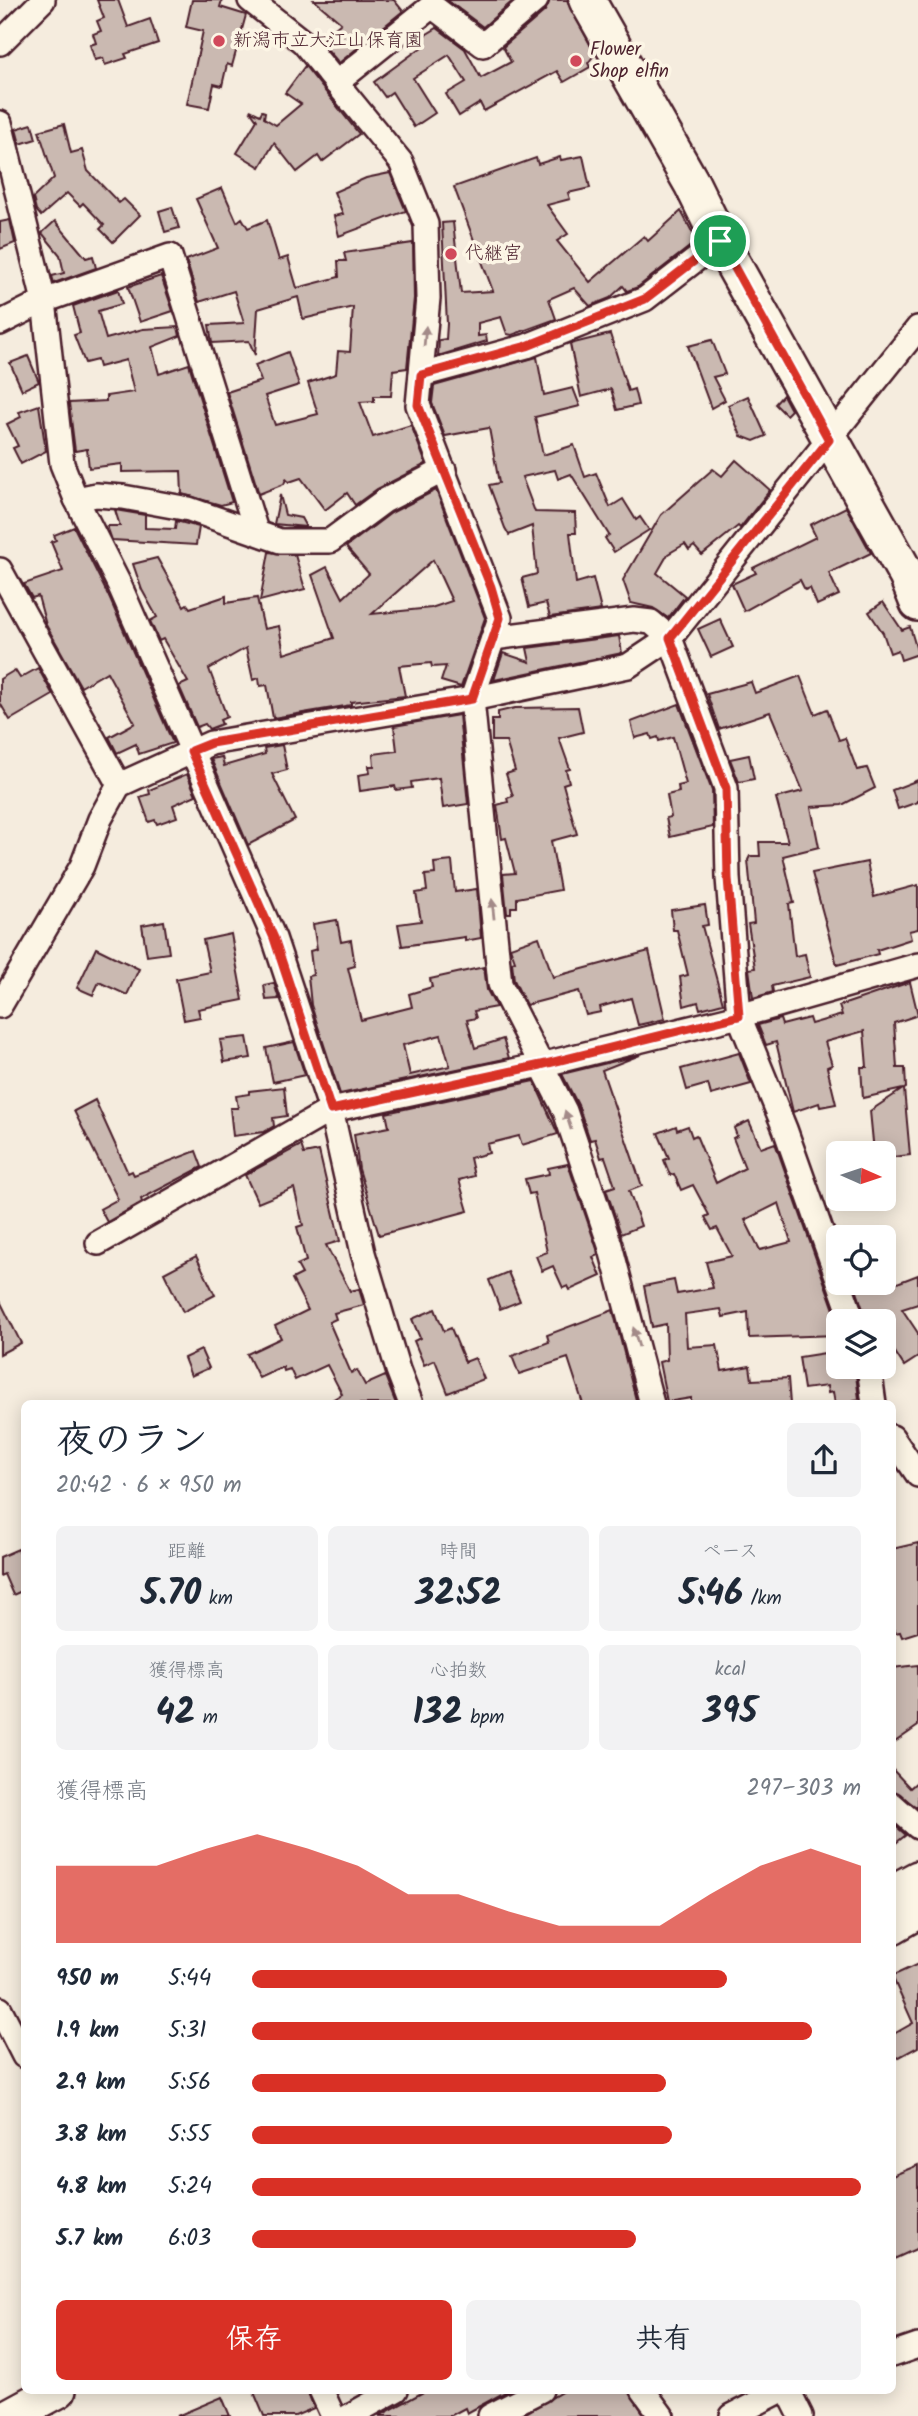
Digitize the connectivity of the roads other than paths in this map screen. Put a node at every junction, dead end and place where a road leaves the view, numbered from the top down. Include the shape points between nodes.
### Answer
1 (43, 0) edge
2 (250, 0) edge
3 (536, 0) edge
4 (587, 0) edge
5 (0, 43) edge
6 (336, 82) junction
7 (0, 123) edge
8 (720, 241) junction
9 (44, 301) junction
10 (0, 323) edge
11 (918, 328) edge
12 (421, 375) junction
13 (829, 440) junction
14 (444, 470) junction
15 (76, 499) junction
16 (256, 531) junction
17 (0, 570) edge
18 (918, 603) edge
19 (493, 638) junction
20 (670, 638) junction
21 (472, 699) junction
22 (191, 751) junction
23 (119, 785) junction
24 (918, 965) edge
25 (0, 1006) edge
26 (739, 1016) junction
27 (541, 1065) junction
28 (331, 1110) junction
29 (99, 1243) dead end
30 (849, 1309) edge
31 (871, 1379) edge
32 (409, 1400) edge
33 (651, 1400) edge
34 (873, 1400) edge
35 (896, 1443) edge
36 (918, 1475) edge
37 (896, 1808) edge
38 (918, 1827) edge
39 (918, 1879) edge
40 (896, 1891) edge
41 (918, 1912) edge
42 (896, 1924) edge
43 (0, 2009) edge
44 (21, 2050) edge
45 (918, 2346) edge
46 (896, 2354) edge
47 (21, 2385) edge
48 (51, 2394) edge
49 (323, 2394) edge
50 (389, 2394) edge
51 (533, 2394) edge
52 (646, 2394) edge
53 (774, 2394) edge
54 (790, 2394) edge
55 (0, 2396) edge
56 (10, 2416) edge
57 (333, 2416) edge
58 (349, 2416) edge
59 (491, 2416) edge
60 (662, 2416) edge
61 (732, 2416) edge
62 (801, 2416) edge

1 - 5 street
2 - 6 street via 303,42
3 - 6 street via 484,45 432,6
4 - 8 main road
12 -> 6 street via 428,299 426,225 401,162
7 - 9 street
8 - 12 street via 645,299 527,346
8 - 13 main road
9 - 10 street
9 - 15 street via 62,464
9 - 16 street via 170,256
11 - 13 street
12 - 14 street via 418,405
13 - 18 main road
13 - 20 street
14 - 16 street via 384,501 330,541 280,541
14 - 19 street via 500,618
15 - 16 street via 96,495 136,499 189,509
15 - 22 street via 119,584
17 - 23 street
19 - 20 street via 634,620 651,622
19 - 21 street
20 - 21 street via 628,666
20 - 26 street via 726,788
21 - 22 street via 211,743
27 -> 21 street via 500,984
22 - 23 street
22 - 28 street via 274,938
23 - 25 street via 100,818 82,866
24 - 26 street
26 - 27 street
26 - 30 street
27 - 28 street
33 -> 27 street via 610,1245 565,1111
28 - 29 street
28 - 32 street via 363,1253
31 - 34 street
35 - 36 street
37 - 38 street
39 - 40 main road
41 - 42 main road
43 - 44 street
45 - 46 street
47 - 55 main road
48 - 56 main road
49 - 57 street
50 - 58 street
51 - 59 street
52 - 60 street
53 - 61 street
54 - 62 street

